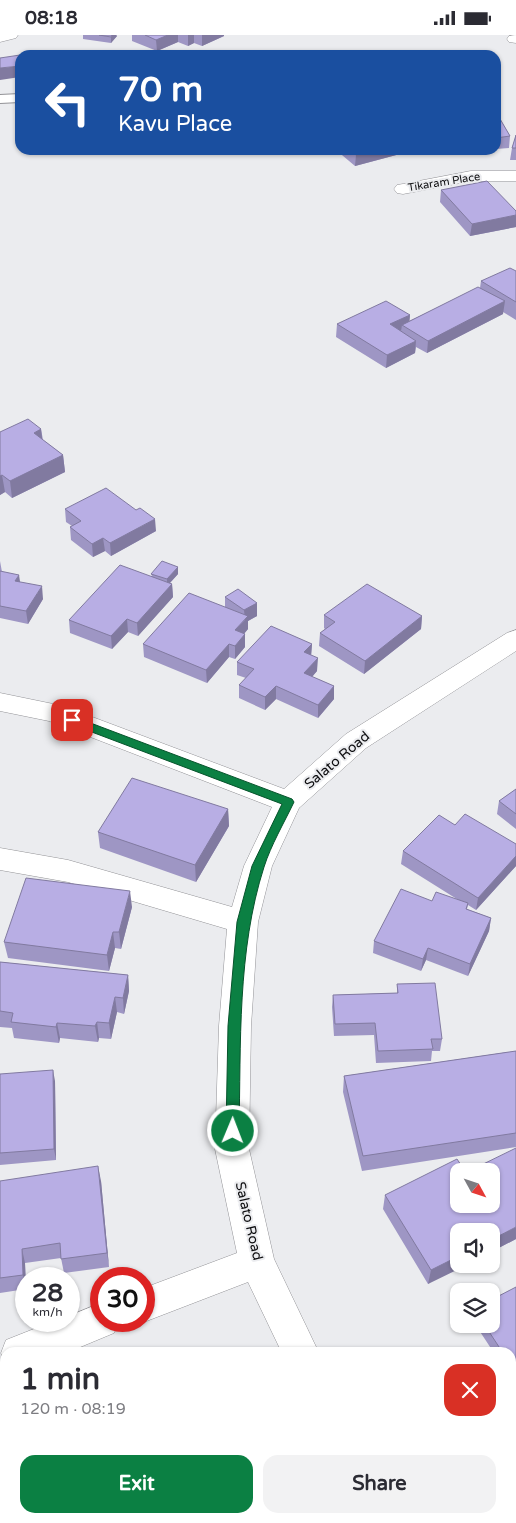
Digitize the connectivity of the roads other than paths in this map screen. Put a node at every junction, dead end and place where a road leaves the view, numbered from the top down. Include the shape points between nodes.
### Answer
1 (10, 35) edge
2 (0, 37) edge
3 (15, 98) edge
4 (0, 99) edge
5 (516, 176) edge
6 (403, 189) dead end
7 (516, 639) edge
8 (0, 702) edge
9 (288, 802) junction
10 (0, 859) edge
11 (243, 922) junction
12 (258, 1262) junction
13 (155, 1301) edge
14 (90, 1325) edge
15 (34, 1347) edge
16 (298, 1347) edge

1 - 2 street
3 - 4 lane
5 - 6 street, Tikaram Place via 471,176
7 - 9 street, Salato Road via 356,741
8 - 9 street via 54,713
9 - 11 street, Salato Road via 258,866
10 - 11 street via 68,871
11 - 12 street, Salato Road via 235,1026 232,1149
12 - 13 street
12 - 16 street, Salato Road
14 - 15 street

